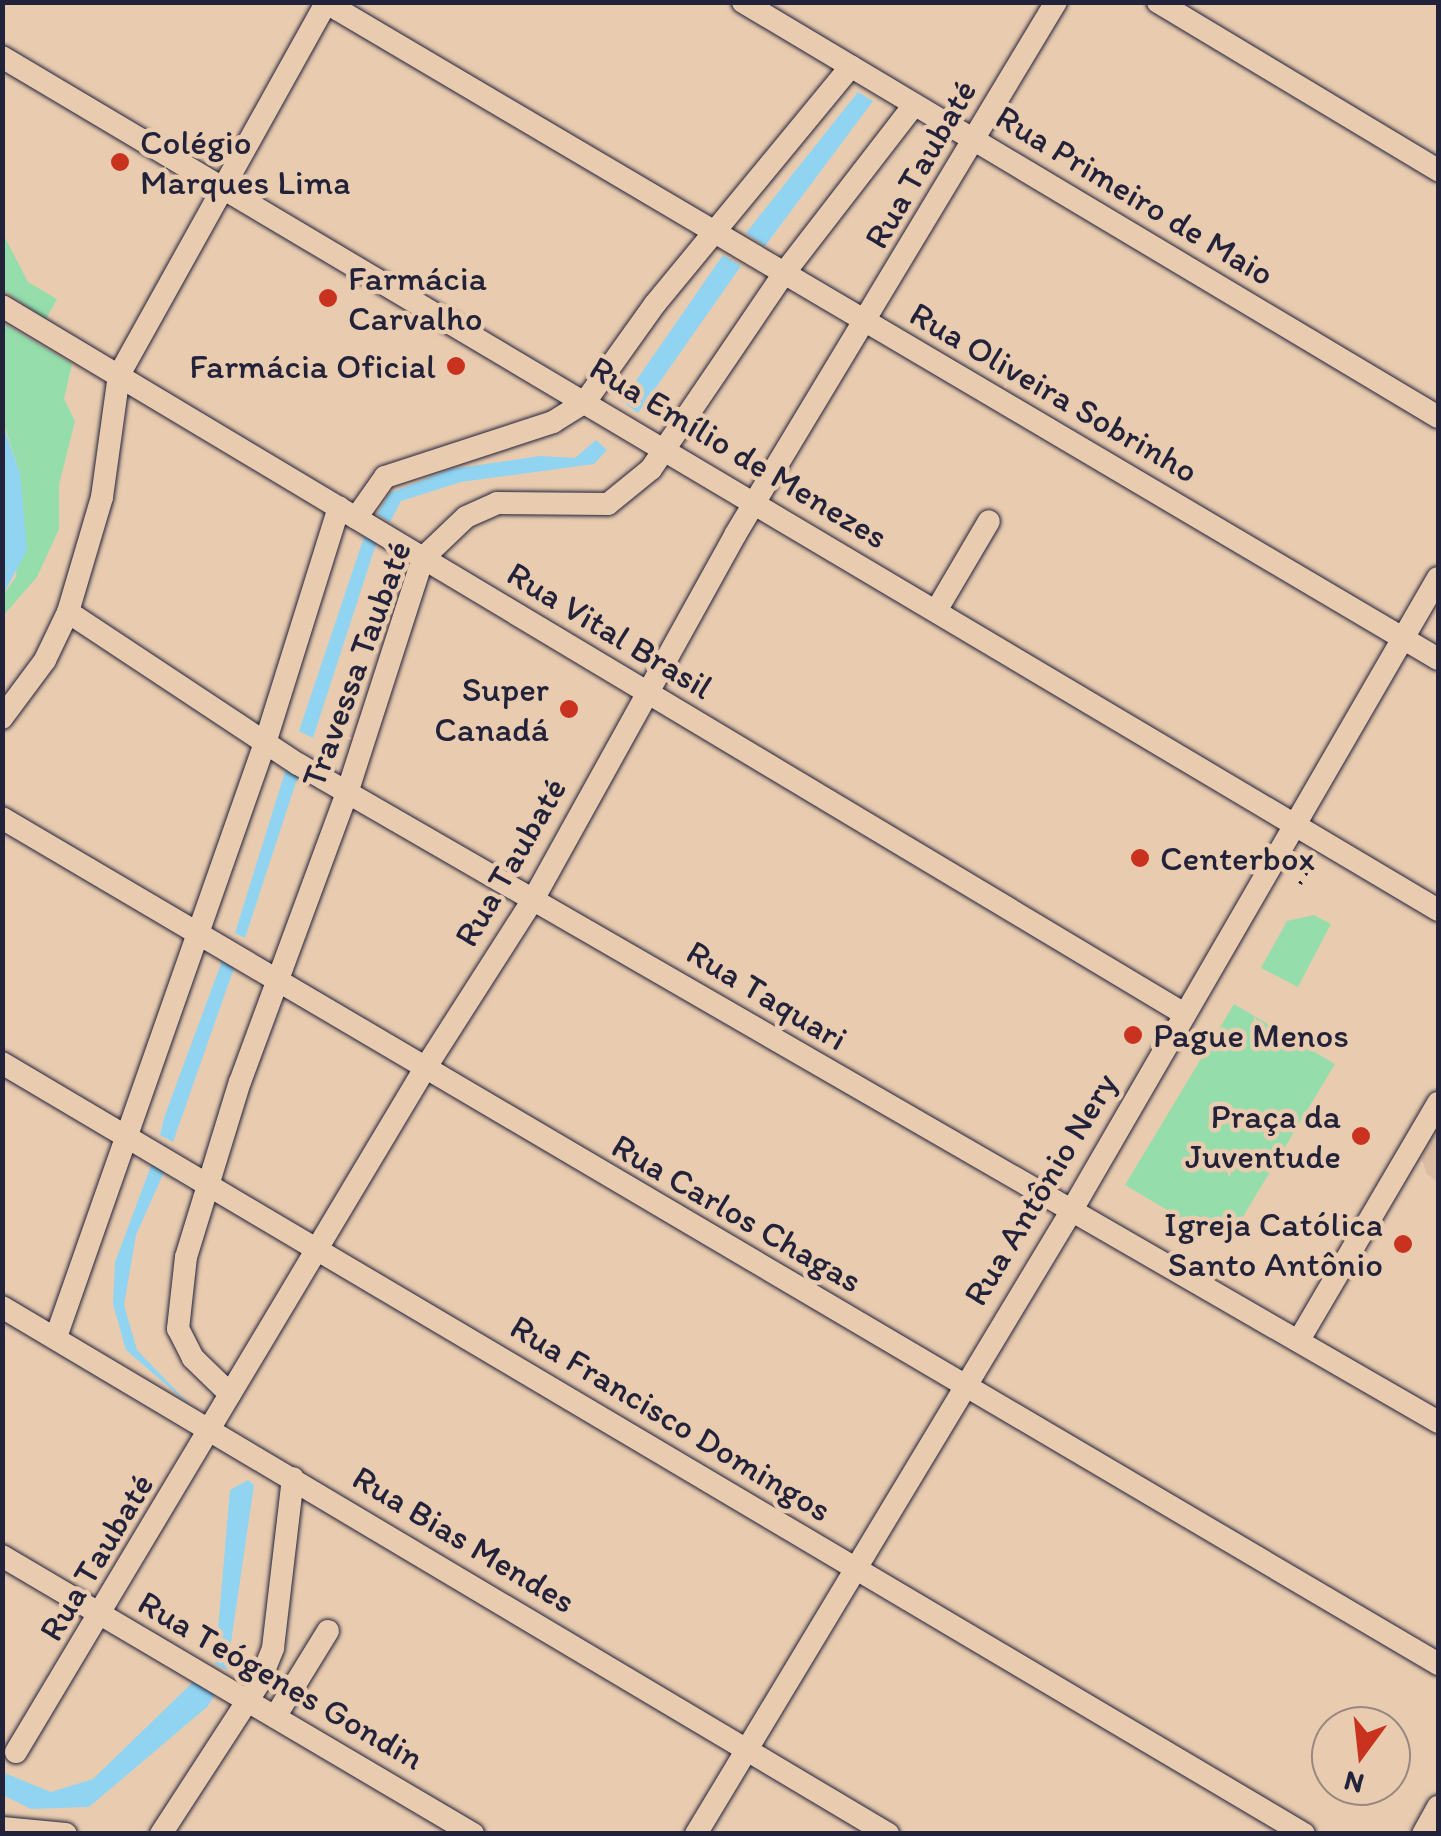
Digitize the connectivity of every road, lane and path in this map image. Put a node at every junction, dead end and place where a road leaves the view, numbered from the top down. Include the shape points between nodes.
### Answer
1 (744, 2) edge
2 (1056, 2) edge
3 (1158, 2) edge
4 (326, 3) edge
5 (2, 57) edge
6 (850, 66) junction
7 (914, 104) junction
8 (972, 139) junction
9 (1438, 170) edge
10 (221, 186) junction
11 (714, 230) junction
12 (785, 272) junction
13 (10, 311) edge
14 (866, 322) junction
15 (119, 375) junction
16 (585, 402) junction
17 (1438, 417) edge
18 (669, 449) junction
19 (758, 502) junction
20 (348, 513) junction
21 (989, 521) dead end
22 (423, 558) junction
23 (1438, 578) edge
24 (936, 611) junction
25 (68, 612) junction
26 (1403, 638) junction
27 (1438, 659) edge
28 (647, 693) junction
29 (2, 718) edge
30 (266, 740) junction
31 (348, 790) junction
32 (2, 818) edge
33 (1296, 824) junction
34 (1318, 852) dead end
35 (1300, 884) dead end
36 (534, 898) junction
37 (1438, 910) edge
38 (196, 934) junction
39 (276, 981) junction
40 (1183, 1013) junction
41 (2, 1063) edge
42 (424, 1070) junction
43 (1438, 1103) edge
44 (124, 1133) junction
45 (207, 1181) junction
46 (1069, 1215) junction
47 (318, 1250) junction
48 (2, 1307) edge
49 (56, 1338) junction
50 (1300, 1340) junction
51 (962, 1386) junction
52 (230, 1394) junction
53 (1438, 1422) edge
54 (214, 1430) junction
55 (292, 1478) junction
56 (2, 1556) edge
57 (853, 1567) junction
58 (102, 1615) junction
59 (328, 1631) dead end
60 (1438, 1664) edge
61 (248, 1701) junction
62 (276, 1717) junction
63 (748, 1748) junction
64 (16, 1752) dead end
65 (1438, 1807) edge
66 (2, 1828) edge
67 (66, 1834) edge
68 (161, 1834) edge
69 (473, 1834) edge
70 (696, 1834) edge
71 (888, 1834) edge
72 (1304, 1834) edge
73 (1423, 1834) edge

1 - 6 street, Rua Primeiro de Maio
2 - 8 street, Rua Taubaté
3 - 9 street
4 - 10 street
4 - 11 street, Rua Oliveira Sobrinho
5 - 10 street, Rua Emílio de Menezes
6 - 7 street, Rua Primeiro de Maio
6 - 11 street
7 - 8 street, Rua Primeiro de Maio
7 - 12 street, Travessa Taubaté
8 - 14 street, Rua Taubaté
8 - 17 street, Rua Primeiro de Maio
10 - 15 street
10 - 16 street, Rua Emílio de Menezes
11 - 12 street, Rua Oliveira Sobrinho
11 - 16 street
12 - 14 street, Rua Oliveira Sobrinho
12 - 18 street, Travessa Taubaté
13 - 15 street, Rua Vital Brasil
14 - 19 street, Rua Taubaté
14 - 26 street, Rua Oliveira Sobrinho
15 - 20 street, Rua Vital Brasil
15 - 25 street via 102,496
16 - 18 street, Rua Emílio de Menezes
16 - 20 street via 553,422 385,476
18 - 19 street, Rua Emílio de Menezes
18 - 22 street, Travessa Taubaté via 608,504 497,502 452,528
19 - 24 street, Rua Emílio de Menezes
19 - 28 street, Rua Taubaté
20 - 22 street, Rua Vital Brasil
20 - 30 street
21 - 24 street
22 - 28 street, Rua Vital Brasil
22 - 31 street, Travessa Taubaté
23 - 26 street, Rua Antônio Nery
24 - 33 street, Rua Emílio de Menezes
25 - 29 street via 45,660
25 - 30 street, Rua Taquari
26 - 27 street, Rua Oliveira Sobrinho
26 - 33 street, Rua Antônio Nery
28 - 36 street, Rua Taubaté
28 - 40 street, Rua Vital Brasil
30 - 31 street, Rua Taquari
30 - 38 street
31 - 36 street, Rua Taquari
31 - 39 street, Travessa Taubaté
32 - 38 street, Rua Carlos Chagas
33 - 37 street, Rua Emílio de Menezes
33 - 40 street, Rua Antônio Nery
34 - 35 path
36 - 42 street, Rua Taubaté
36 - 46 street, Rua Taquari
38 - 39 street, Rua Carlos Chagas
38 - 44 street
39 - 42 street, Rua Carlos Chagas
39 - 45 street, Travessa Taubaté
40 - 46 street, Rua Antônio Nery
41 - 44 street, Rua Francisco Domingos
42 - 47 street, Rua Taubaté
42 - 51 street, Rua Carlos Chagas
43 - 50 street
44 - 45 street, Rua Francisco Domingos
44 - 49 street
45 - 47 street, Rua Francisco Domingos
45 - 52 street, Travessa Taubaté via 183,1274 178,1329 193,1358
46 - 50 street, Rua Taquari via 1114,1231
46 - 51 street, Rua Antônio Nery
47 - 52 street, Rua Taubaté
47 - 57 street, Rua Francisco Domingos
48 - 49 street, Rua Bias Mendes
49 - 54 street, Rua Bias Mendes
50 - 53 street, Rua Taquari
51 - 57 street, Rua Antônio Nery
51 - 60 street, Rua Carlos Chagas
52 - 54 street, Rua Taubaté
54 - 55 street, Rua Bias Mendes
54 - 58 street, Rua Taubaté
55 - 61 street via 273,1648
55 - 63 street, Rua Bias Mendes
56 - 58 street, Rua Teógenes Gondin
57 - 63 street, Rua Antônio Nery
57 - 72 street, Rua Francisco Domingos
58 - 61 street, Rua Teógenes Gondin
58 - 64 street, Rua Taubaté
59 - 62 street
61 - 62 street, Rua Teógenes Gondin
61 - 68 street
62 - 69 street, Rua Teógenes Gondin
63 - 70 street, Rua Antônio Nery
63 - 71 street, Rua Bias Mendes
65 - 73 street
66 - 67 street

